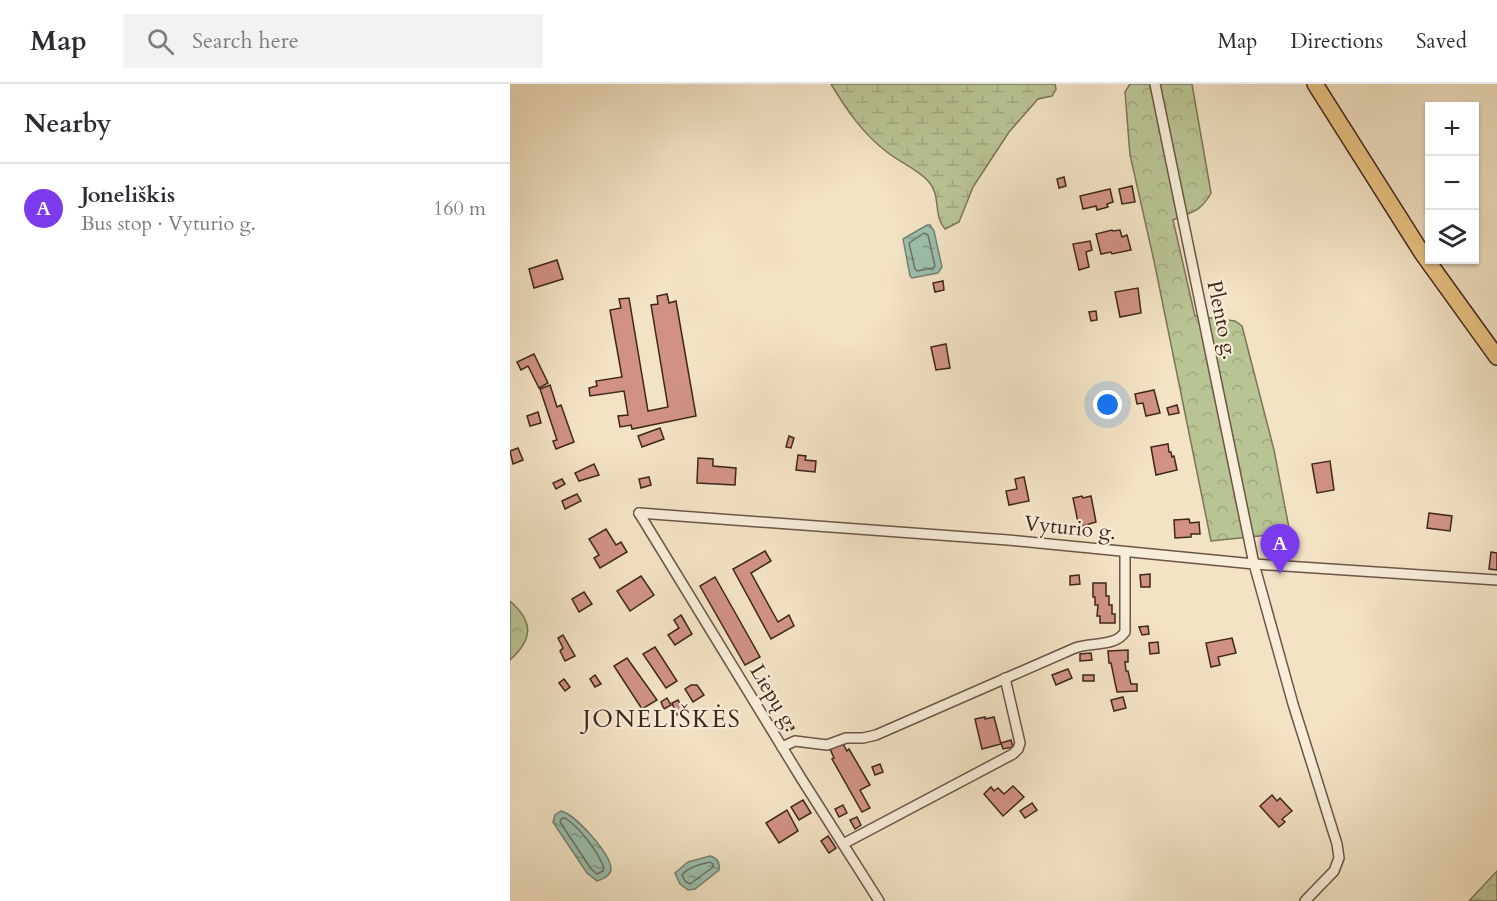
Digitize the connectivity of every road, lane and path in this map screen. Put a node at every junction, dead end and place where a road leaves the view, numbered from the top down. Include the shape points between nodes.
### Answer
1 (1155, 84) edge
2 (1315, 84) edge
3 (1497, 357) edge
4 (639, 513) joint
5 (1125, 552) junction
6 (1254, 564) junction
7 (1497, 580) edge
8 (1005, 678) junction
9 (782, 747) junction
10 (843, 844) junction
11 (879, 901) edge
12 (1305, 901) edge

1 - 6 street, Plento g.
2 - 3 highway via 1422,253
4 - 5 street, Vyturio g.
4 - 9 street, Liepų g.
5 - 6 street, Vyturio g.
5 - 8 street via 1125,632 1121,638 1086,644
6 - 7 street, Vyturio g.
6 - 12 street, Plento g. via 1337,844 1339,858 1334,870
8 - 9 street via 876,735 846,738 827,745 795,741
8 - 10 street via 1020,743 1018,749
9 - 10 street, Liepų g.
10 - 11 street, Liepų g.

